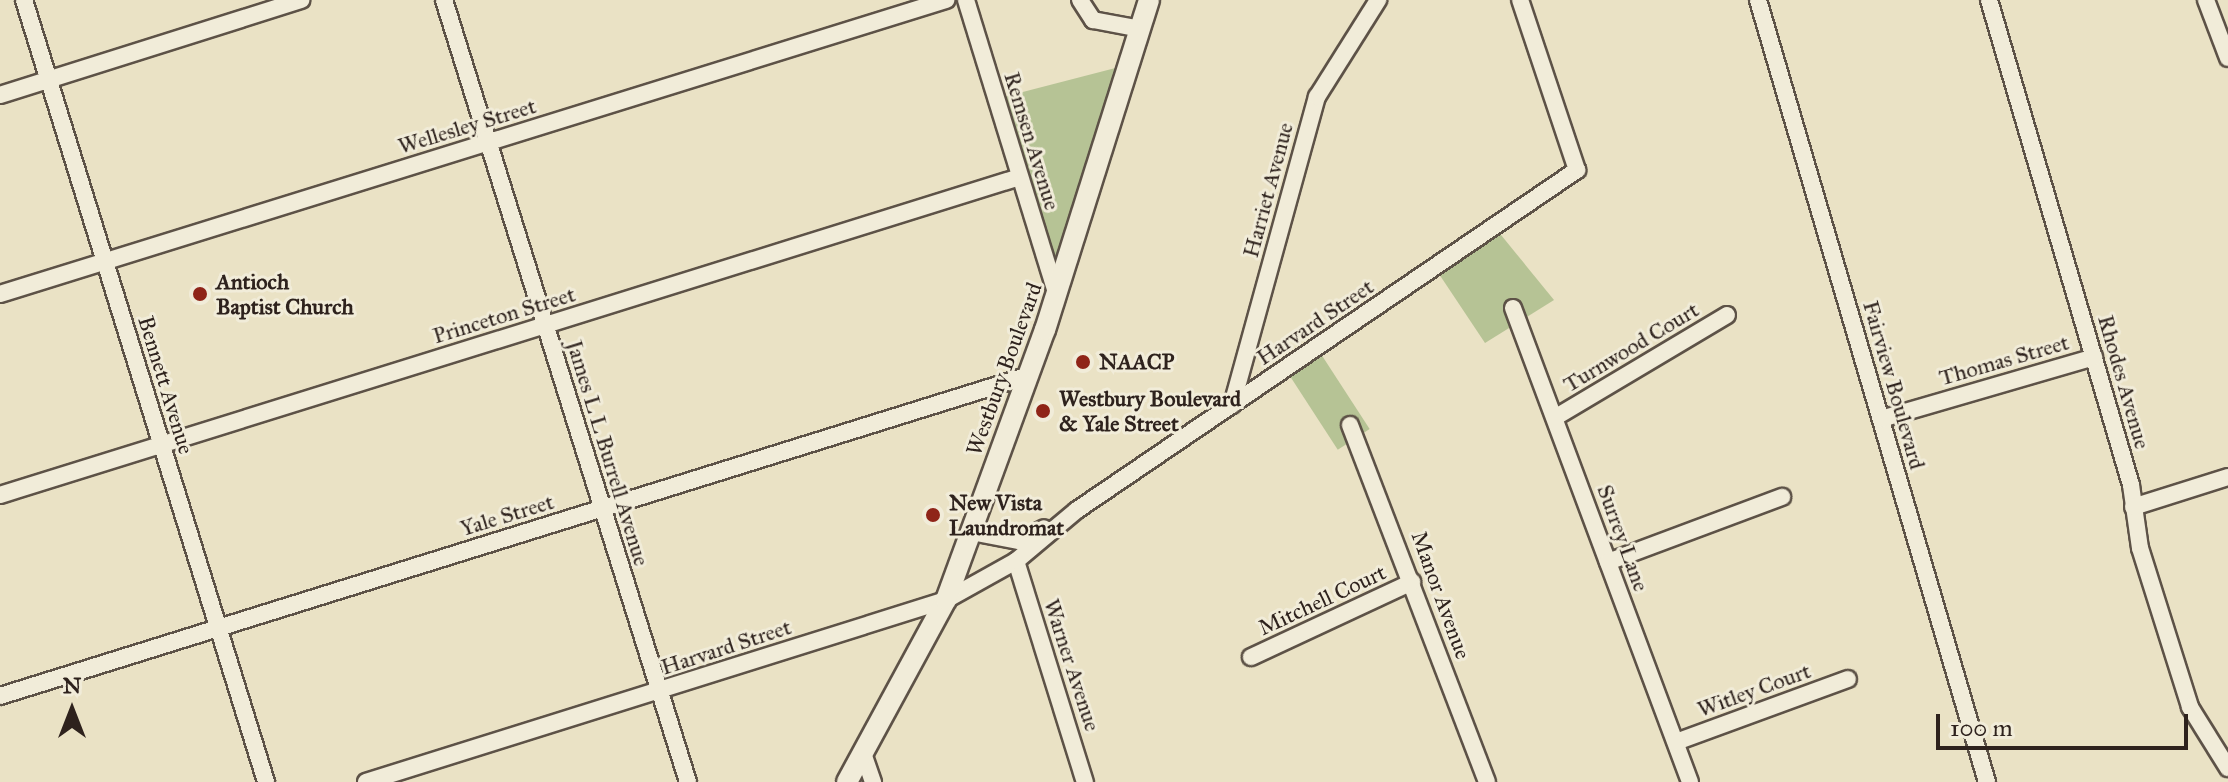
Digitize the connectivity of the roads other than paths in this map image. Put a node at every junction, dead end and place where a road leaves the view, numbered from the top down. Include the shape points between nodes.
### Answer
1 (24, 0) edge
2 (301, 0) edge
3 (444, 0) edge
4 (946, 0) edge
5 (966, 0) edge
6 (1080, 0) edge
7 (1149, 0) edge
8 (1378, 0) edge
9 (1520, 0) edge
10 (1758, 0) edge
11 (1989, 0) edge
12 (2206, 0) edge
13 (1136, 28) junction
14 (2228, 58) edge
15 (48, 80) junction
16 (0, 95) edge
17 (488, 142) junction
18 (1020, 177) junction
19 (104, 262) junction
20 (0, 294) edge
21 (1057, 295) junction
22 (1513, 308) dead end
23 (1727, 315) dead end
24 (546, 325) junction
25 (2094, 357) junction
26 (1027, 376) junction
27 (1232, 405) junction
28 (1556, 417) junction
29 (1881, 419) junction
30 (1350, 425) dead end
31 (161, 445) junction
32 (2228, 477) edge
33 (0, 495) edge
34 (1782, 497) dead end
35 (2133, 507) junction
36 (603, 508) junction
37 (1077, 510) junction
38 (971, 532) junction
39 (1016, 561) junction
40 (1608, 562) junction
41 (1412, 582) junction
42 (946, 600) junction
43 (218, 628) junction
44 (1251, 657) dead end
45 (1848, 679) dead end
46 (659, 691) junction
47 (0, 696) edge
48 (1676, 742) junction
49 (863, 753) junction
50 (2228, 768) edge
51 (266, 782) edge
52 (366, 782) edge
53 (688, 782) edge
54 (847, 782) edge
55 (873, 782) edge
56 (1085, 782) edge
57 (1487, 782) edge
58 (1690, 782) edge
59 (1987, 782) edge

1 - 15 street, Bennett Avenue
2 - 15 street
3 - 17 street, James L L Burrell Avenue
4 - 17 street, Wellesley Street
5 - 18 street, Remsen Avenue
6 - 13 street via 1085,14
7 - 13 street, Westbury Boulevard
8 - 27 street, Harriet Avenue via 1317,97
9 - 27 street, Harvard Street via 1577,170
10 - 29 street, Fairview Boulevard
11 - 25 street, Rhodes Avenue
12 - 14 street
13 - 21 street, Westbury Boulevard
15 - 16 street
15 - 19 street, Bennett Avenue
17 - 19 street, Wellesley Street
17 - 24 street, James L L Burrell Avenue
18 - 21 street, Remsen Avenue
18 - 24 street, Princeton Street
19 - 20 street, Wellesley Street
19 - 31 street, Bennett Avenue
21 - 26 street, Westbury Boulevard
22 - 28 street, Surrey Lane
23 - 28 street, Turnwood Court
24 - 31 street, Princeton Street
24 - 36 street, James L L Burrell Avenue
25 - 29 street, Thomas Street
25 - 35 street, Rhodes Avenue
26 - 36 street, Yale Street
26 - 38 street, Westbury Boulevard
27 - 37 street, Harvard Street
28 - 40 street, Surrey Lane
29 - 59 street, Fairview Boulevard
30 - 41 street, Manor Avenue
31 - 33 street, Princeton Street
31 - 43 street, Bennett Avenue
32 - 35 street
34 - 40 street
35 - 50 street, Rhodes Avenue via 2190,707
36 - 43 street, Yale Street
36 - 46 street, James L L Burrell Avenue
37 - 38 street, Harvard Street via 1019,541
37 - 39 street, Harvard Street
38 - 42 street, Westbury Boulevard
39 - 42 street, Harvard Street
39 - 56 street, Warner Avenue
40 - 48 street, Surrey Lane
41 - 44 street, Mitchell Court
41 - 57 street, Manor Avenue
42 - 46 street, Harvard Street
42 - 49 street, Westbury Boulevard
43 - 47 street, Yale Street
43 - 51 street, Bennett Avenue
45 - 48 street, Witley Court
46 - 52 street, Harvard Street
46 - 53 street, James L L Burrell Avenue
48 - 58 street, Surrey Lane
49 - 54 street, Westbury Boulevard
49 - 55 street

